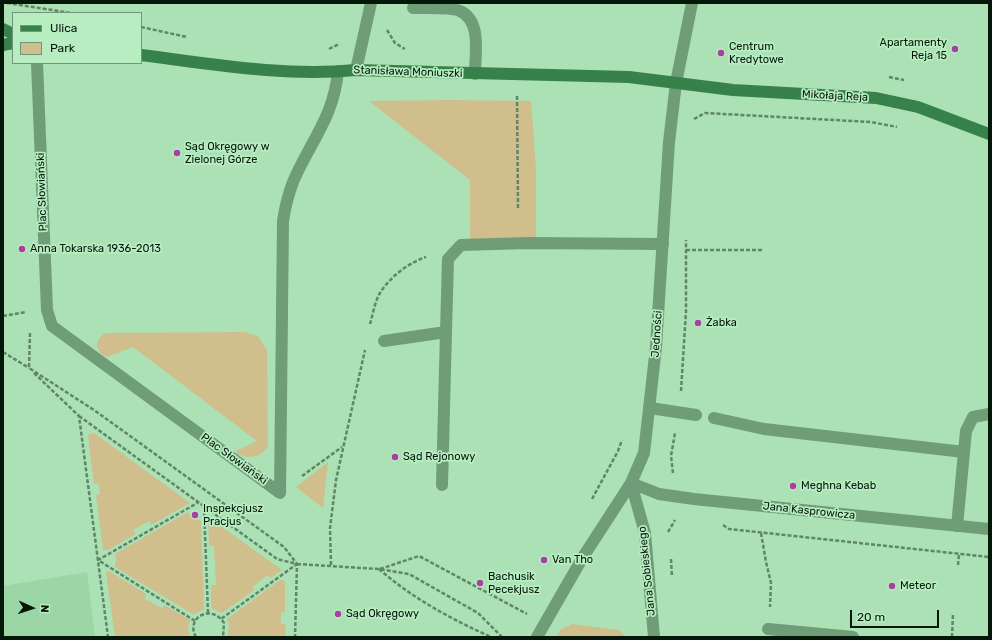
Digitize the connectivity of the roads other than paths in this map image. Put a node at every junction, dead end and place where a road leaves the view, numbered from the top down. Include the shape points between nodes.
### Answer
1 (371, 3) edge
2 (692, 3) edge
3 (413, 8) dead end
4 (3, 29) edge
5 (12, 34) edge
6 (142, 55) edge
7 (37, 64) edge
8 (356, 70) junction
9 (338, 71) junction
10 (475, 74) junction
11 (676, 83) junction
12 (989, 134) edge
13 (663, 244) junction
14 (446, 332) junction
15 (384, 340) dead end
16 (650, 408) junction
17 (989, 414) edge
18 (696, 415) dead end
19 (714, 418) dead end
20 (964, 452) junction
21 (630, 483) junction
22 (442, 485) dead end
23 (957, 526) junction
24 (989, 529) edge
25 (768, 629) dead end
26 (537, 637) edge
27 (654, 637) edge
28 (853, 637) edge

1 - 8 street
2 - 11 street, Jedności
3 - 10 street via 459,10 468,16 475,29
4 - 5 street
6 - 9 street, Stanisława Moniuszki via 255,69
7 - 9 street, Plac Słowiański via 47,310 52,326 280,492 283,221 293,182 331,108
8 - 9 street, Stanisława Moniuszki
8 - 10 street, Stanisława Moniuszki
10 - 11 street, Stanisława Moniuszki via 629,77
11 - 12 street, Mikołaja Reja via 733,90 889,100 940,114
11 - 13 street, Jedności via 669,142
13 - 14 street via 529,242 461,245 448,259
13 - 16 street, Jedności
14 - 15 street
14 - 22 street
16 - 18 street
16 - 21 street, Jedności via 644,453
17 - 20 street via 973,417 966,431
19 - 20 street via 764,429
20 - 23 street
21 - 23 street, Jana Kasprowicza via 659,494 694,500
21 - 26 street, Jedności
21 - 27 street, Jana Sobieskiego via 645,533
23 - 24 street, Jana Kasprowicza
25 - 28 street

